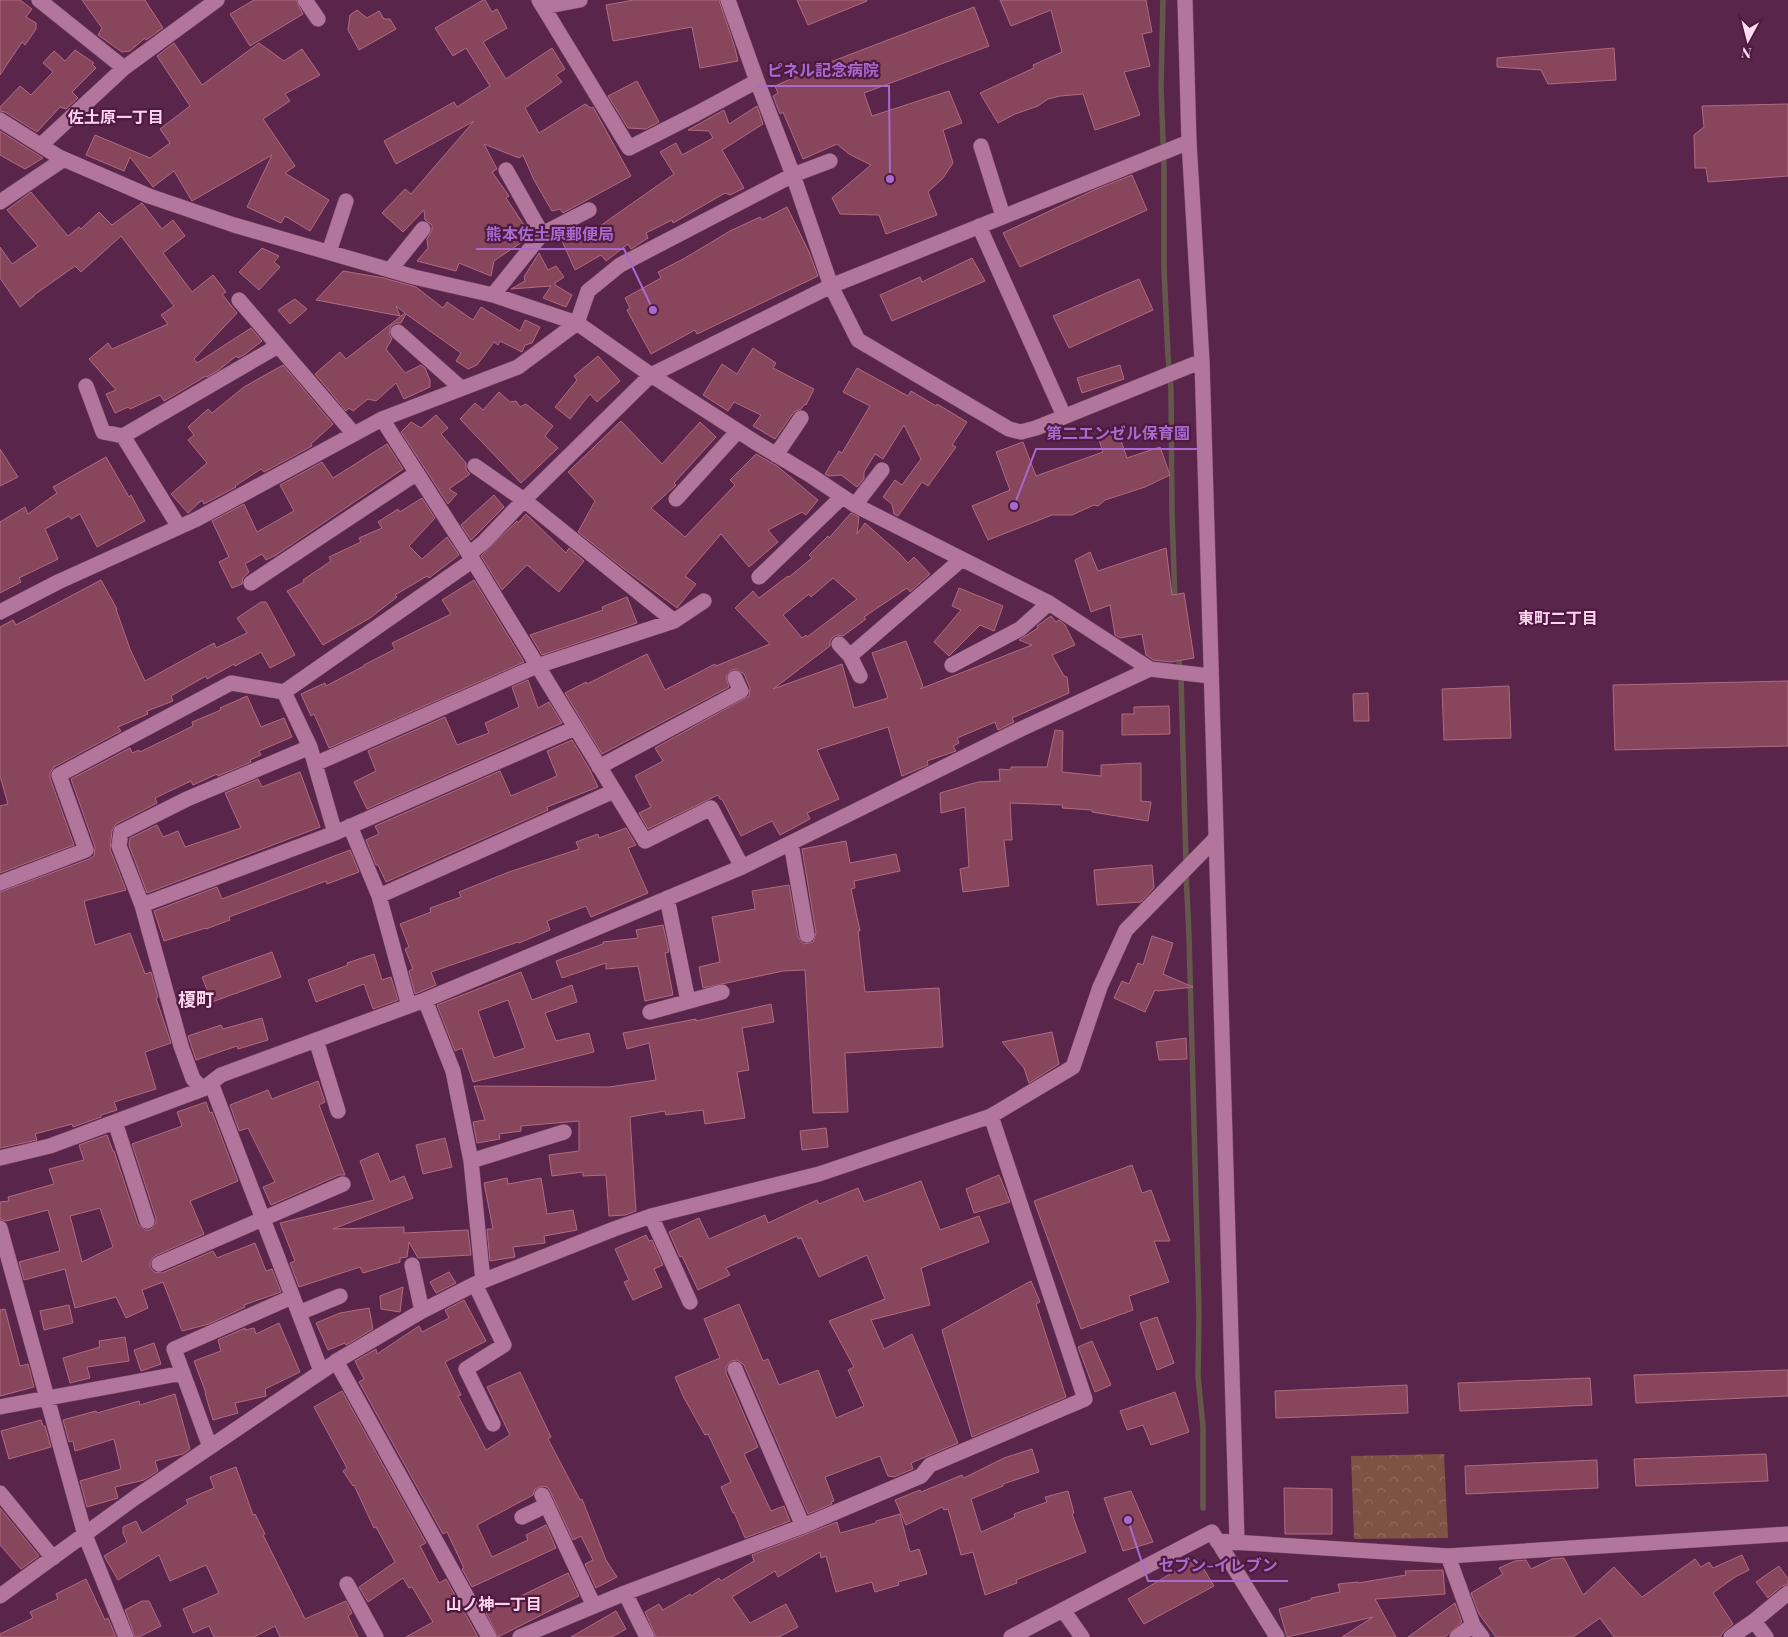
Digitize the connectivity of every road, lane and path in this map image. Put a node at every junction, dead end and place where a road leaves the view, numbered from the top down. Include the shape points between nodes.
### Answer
1 (39, 0) edge
2 (305, 0) edge
3 (580, 0) edge
4 (728, 0) edge
5 (1185, 0) edge
6 (212, 1) edge
7 (541, 3) edge
8 (318, 19) dead end
9 (124, 68) junction
10 (757, 81) junction
11 (0, 120) edge
12 (1190, 142) junction
13 (41, 145) junction
14 (981, 146) dead end
15 (64, 159) junction
16 (830, 161) dead end
17 (506, 170) dead end
18 (793, 175) junction
19 (346, 201) dead end
20 (0, 202) edge
21 (589, 210) dead end
22 (1003, 216) junction
23 (979, 226) junction
24 (423, 229) dead end
25 (542, 234) junction
26 (329, 252) junction
27 (390, 270) junction
28 (831, 286) junction
29 (493, 295) junction
30 (239, 300) dead end
31 (576, 324) junction
32 (398, 332) dead end
33 (278, 346) junction
34 (1202, 361) junction
35 (651, 375) junction
36 (86, 386) dead end
37 (461, 388) junction
38 (1064, 416) junction
39 (801, 418) dead end
40 (382, 419) junction
41 (738, 431) junction
42 (354, 434) junction
43 (123, 436) junction
44 (776, 455) junction
45 (475, 466) dead end
46 (882, 470) dead end
47 (417, 473) junction
48 (676, 499) dead end
49 (524, 500) junction
50 (848, 501) junction
51 (179, 527) junction
52 (471, 557) junction
53 (962, 559) junction
54 (759, 577) dead end
55 (251, 584) dead end
56 (704, 601) dead end
57 (1049, 603) junction
58 (0, 612) edge
59 (674, 621) junction
60 (838, 644) dead end
61 (850, 656) junction
62 (952, 665) dead end
63 (537, 666) junction
64 (1150, 669) junction
65 (860, 676) dead end
66 (1210, 676) junction
67 (735, 678) dead end
68 (284, 692) junction
69 (575, 728) junction
70 (310, 747) junction
71 (315, 764) junction
72 (599, 767) junction
73 (614, 791) junction
74 (350, 826) junction
75 (335, 832) junction
76 (1216, 838) junction
77 (791, 842) junction
78 (742, 867) junction
79 (0, 883) edge
80 (379, 896) junction
81 (667, 898) junction
82 (142, 905) junction
83 (807, 935) dead end
84 (722, 992) dead end
85 (425, 1000) junction
86 (688, 1001) junction
87 (409, 1006) junction
88 (650, 1012) dead end
89 (316, 1040) junction
90 (207, 1086) junction
91 (338, 1111) dead end
92 (991, 1116) junction
93 (115, 1122) junction
94 (564, 1132) dead end
95 (0, 1158) edge
96 (471, 1162) junction
97 (343, 1184) dead end
98 (651, 1216) junction
99 (262, 1218) junction
100 (147, 1221) dead end
101 (0, 1228) edge
102 (159, 1264) dead end
103 (412, 1265) dead end
104 (479, 1282) junction
105 (340, 1296) dead end
106 (292, 1297) junction
107 (690, 1302) dead end
108 (422, 1311) junction
109 (299, 1313) junction
110 (336, 1362) junction
111 (735, 1369) dead end
112 (321, 1371) junction
113 (183, 1373) junction
114 (47, 1399) junction
115 (0, 1407) edge
116 (493, 1424) dead end
117 (210, 1447) junction
118 (0, 1493) edge
119 (522, 1517) dead end
120 (802, 1526) junction
121 (1788, 1534) edge
122 (85, 1535) junction
123 (1217, 1541) junction
124 (1237, 1541) junction
125 (1448, 1556) junction
126 (53, 1558) junction
127 (347, 1584) dead end
128 (625, 1593) junction
129 (1788, 1593) edge
130 (0, 1596) edge
131 (594, 1606) junction
132 (1064, 1610) junction
133 (1754, 1621) junction
134 (549, 1631) edge
135 (1477, 1631) edge
136 (1016, 1636) edge
137 (126, 1637) edge
138 (376, 1637) edge
139 (489, 1637) edge
140 (520, 1637) edge
141 (647, 1637) edge
142 (1082, 1637) edge
143 (1277, 1637) edge
144 (1457, 1637) edge
145 (1731, 1637) edge
146 (1766, 1637) edge

1 - 9 street
2 - 8 street
3 - 7 street
4 - 10 street
5 - 12 street
6 - 9 street
7 - 10 street via 629,148
9 - 13 street
10 - 18 street
11 - 13 street
12 - 22 street
12 - 34 street
13 - 15 street
14 - 22 street
15 - 20 street
15 - 26 street via 149,196
16 - 18 street
17 - 25 street
18 - 28 street
18 - 31 street via 620,265 588,292
19 - 26 street
21 - 25 street
22 - 23 street
23 - 28 street
23 - 38 street
24 - 27 street
25 - 29 street
26 - 27 street
27 - 29 street
28 - 35 street
28 - 38 street via 858,340 1010,429 1021,432
29 - 31 street
30 - 33 street
31 - 35 street
31 - 37 street via 518,367
32 - 37 street
33 - 42 street
33 - 43 street
34 - 38 street
34 - 66 street
35 - 41 street
35 - 49 street
36 - 43 street via 103,432
37 - 40 street
39 - 44 street
40 - 42 street
40 - 47 street
41 - 44 street
41 - 48 street
42 - 51 street
43 - 51 street
44 - 50 street
45 - 49 street
46 - 50 street
47 - 52 street
47 - 55 street
49 - 52 street
49 - 59 street
50 - 53 street
50 - 54 street
51 - 58 street
52 - 63 street
52 - 68 street
53 - 57 street
53 - 61 street
56 - 59 street
57 - 62 street via 1020,629
57 - 64 street
59 - 63 street
60 - 61 street
61 - 65 street
63 - 69 street
63 - 71 street
64 - 66 street
64 - 77 street
66 - 76 street
67 - 72 street via 741,691
68 - 70 street
68 - 79 street via 231,683 59,774 86,850
69 - 72 street
69 - 74 street
70 - 71 street
70 - 82 street via 187,799 121,832 119,846
71 - 75 street
72 - 73 street
73 - 78 street via 645,841 711,808
73 - 80 street
74 - 75 street
74 - 80 street
75 - 82 street
76 - 92 street via 1126,930 1100,987 1073,1067
76 - 124 street
77 - 78 street
77 - 83 street
78 - 81 street
80 - 87 street
81 - 85 street
81 - 86 street
82 - 90 street via 181,1046 194,1080
84 - 86 street
85 - 87 street
85 - 96 street via 453,1072
86 - 88 street
87 - 89 street
89 - 90 street via 221,1075
89 - 91 street
90 - 93 street
90 - 99 street
92 - 98 street via 818,1174
92 - 120 street via 1085,1399 930,1465 921,1476
93 - 95 street via 50,1146
93 - 100 street
94 - 96 street
96 - 104 street
97 - 99 street
98 - 104 street
98 - 107 street
99 - 102 street
99 - 106 street
101 - 114 street
103 - 108 street
104 - 108 street
104 - 116 street via 504,1345 466,1369
105 - 109 street
106 - 109 street
106 - 113 street via 174,1349
108 - 110 street
109 - 112 street
110 - 112 street
110 - 139 street
111 - 120 street
112 - 117 street
113 - 114 street
113 - 117 street
114 - 115 street
114 - 122 street
117 - 122 street
118 - 126 street
119 - 131 street via 544,1500
120 - 128 street
121 - 125 street
122 - 126 street
122 - 137 street
123 - 124 street
123 - 132 street via 1212,1532
123 - 143 street
124 - 125 street
125 - 135 street
126 - 130 street
127 - 138 street
128 - 131 street
128 - 141 street
129 - 133 street
131 - 134 street
132 - 136 street
132 - 142 street
133 - 145 street
133 - 146 street
134 - 140 street
135 - 144 street

